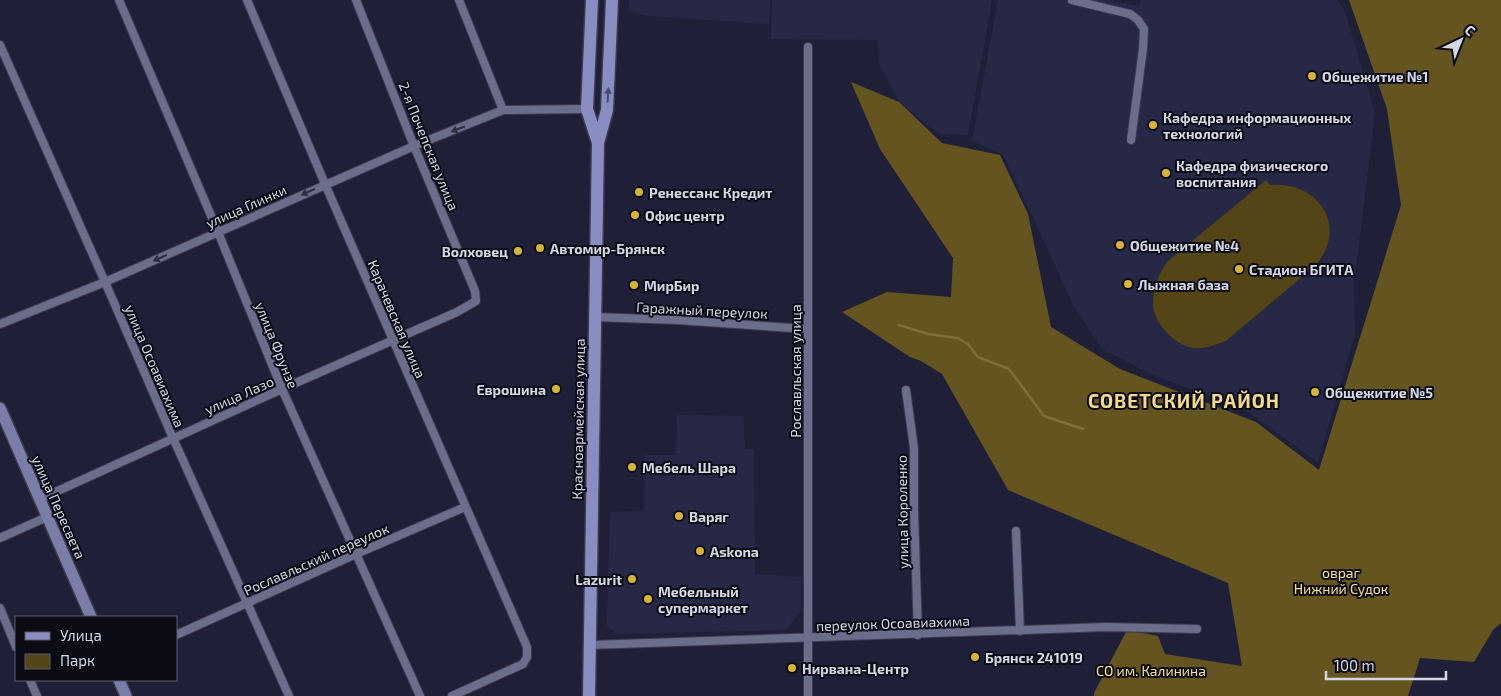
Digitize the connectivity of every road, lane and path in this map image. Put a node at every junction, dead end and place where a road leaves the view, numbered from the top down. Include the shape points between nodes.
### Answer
1 (119, 0) edge
2 (247, 0) edge
3 (356, 0) edge
4 (459, 0) edge
5 (592, 0) edge
6 (612, 0) edge
7 (1072, 0) edge
8 (0, 45) edge
9 (808, 47) dead end
10 (587, 109) junction
11 (503, 110) junction
12 (1131, 140) dead end
13 (598, 142) junction
14 (414, 146) junction
15 (325, 184) junction
16 (218, 232) junction
17 (105, 282) junction
18 (476, 301) joint
19 (595, 317) junction
20 (0, 324) edge
21 (808, 329) junction
22 (393, 339) junction
23 (282, 389) junction
24 (906, 390) dead end
25 (0, 408) edge
26 (173, 438) junction
27 (40, 498) junction
28 (465, 507) junction
29 (47, 517) junction
30 (1016, 531) dead end
31 (0, 538) edge
32 (356, 554) junction
33 (248, 604) junction
34 (0, 608) edge
35 (91, 616) edge
36 (1197, 629) dead end
37 (1020, 631) junction
38 (178, 634) edge
39 (918, 635) junction
40 (808, 639) junction
41 (15, 645) edge
42 (590, 645) junction
43 (30, 681) edge
44 (119, 681) edge
45 (37, 696) edge
46 (126, 696) edge
47 (289, 696) edge
48 (420, 696) edge
49 (452, 696) edge
50 (589, 696) edge
51 (808, 696) edge

1 - 16 street, улица Фрунзе
2 - 15 street, Карачевская улица
3 - 14 street, 2-я Почепская улица
4 - 11 street
5 - 10 main road
13 -> 6 main road via 607,110
7 - 12 street via 1130,14 1142,24 1143,49
8 - 17 street, улица Осоавиахима
9 - 21 street, Рославльская улица
10 - 11 street
10 - 13 main road
11 -> 14 street, улица Глинки
13 - 19 main road, Красноармейская улица
14 - 15 street, улица Глинки
14 - 18 street, 2-я Почепская улица via 475,291
15 -> 16 street, улица Глинки
15 - 22 street, Карачевская улица
16 -> 17 street, улица Глинки
16 - 23 street, улица Фрунзе
17 - 20 street, улица Глинки
17 - 26 street, улица Осоавиахима
18 - 22 street, улица Лазо
19 - 21 street, Гаражный переулок
19 - 42 main road, Красноармейская улица
21 - 40 street, Рославльская улица
22 - 23 street, улица Лазо
22 - 28 street, Карачевская улица
23 - 26 street, улица Лазо
23 - 32 street, улица Фрунзе
24 - 39 street, улица Короленко via 914,448
25 - 27 main road, улица Пересвета
26 - 27 street, улица Лазо
26 - 33 street, улица Осоавиахима
27 - 29 main road, улица Пересвета
28 - 32 street, Рославльский переулок
28 - 49 street, Карачевская улица via 527,647 527,657 523,664
29 - 31 street
29 - 35 main road, улица Пересвета
30 - 37 street
32 - 33 street, Рославльский переулок
32 - 48 street, улица Фрунзе
33 - 38 street, Рославльский переулок
33 - 47 street, улица Осоавиахима
34 - 41 street
36 - 37 street, переулок Осоавиахима via 1106,627
37 - 39 street, переулок Осоавиахима
39 - 40 street, переулок Осоавиахима
40 - 42 street, переулок Осоавиахима
40 - 51 street, Рославльская улица
42 - 50 main road, Красноармейская улица
43 - 45 street
44 - 46 main road

